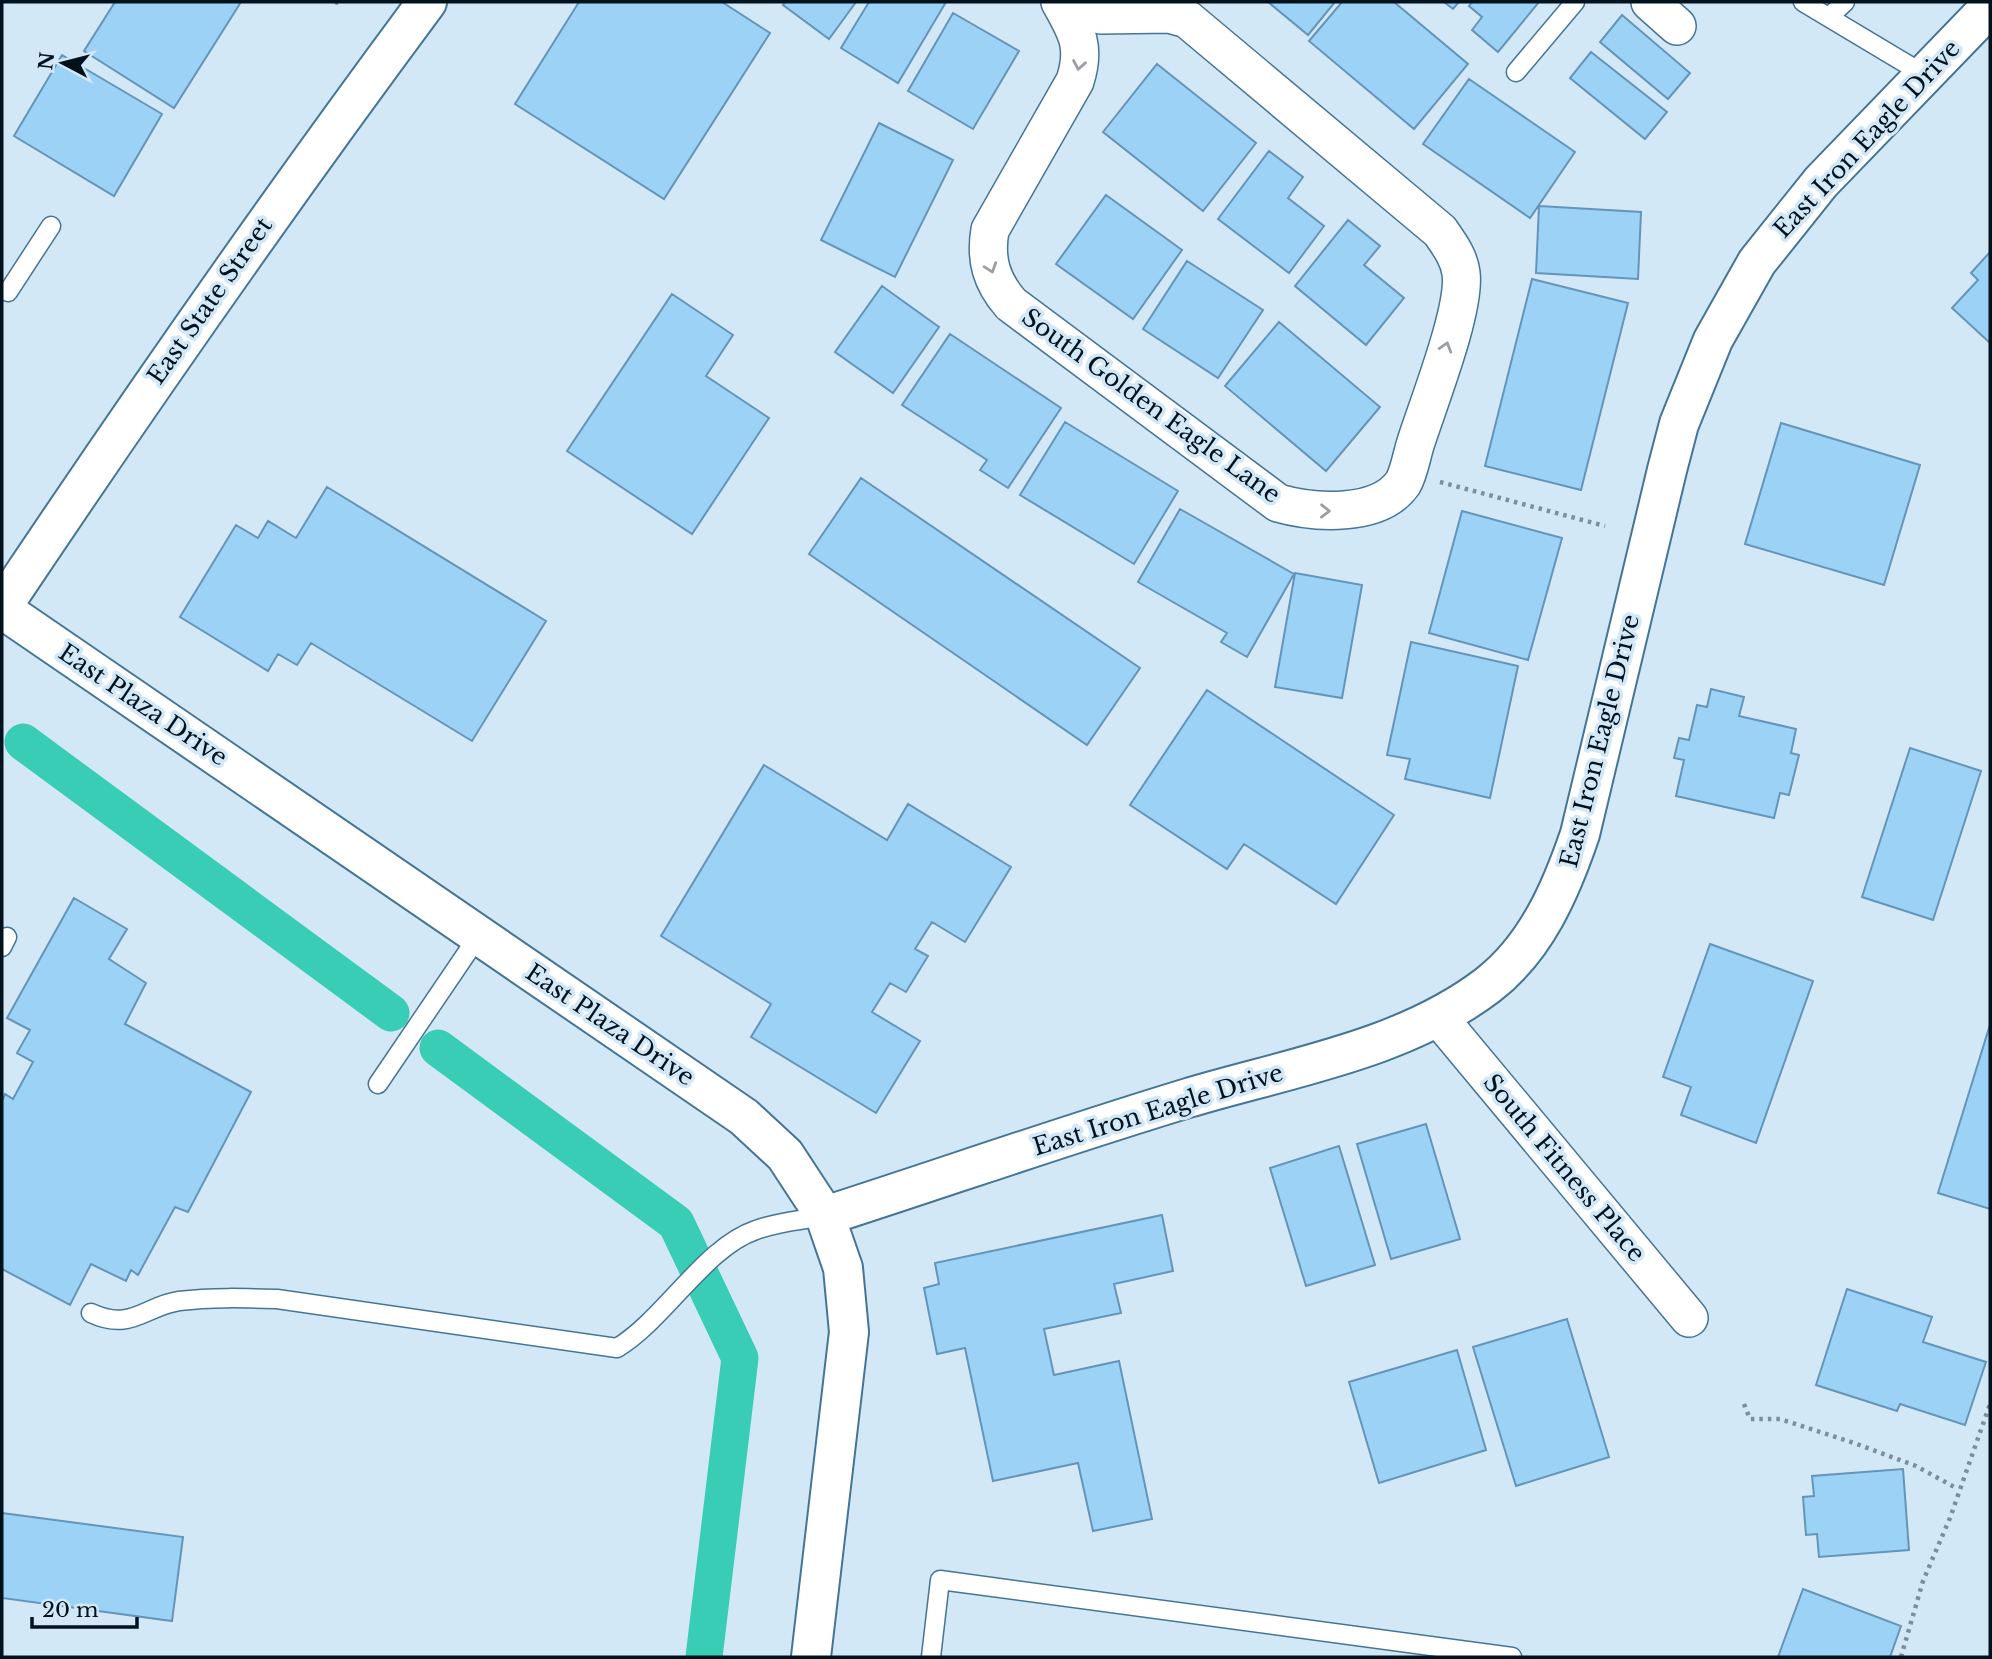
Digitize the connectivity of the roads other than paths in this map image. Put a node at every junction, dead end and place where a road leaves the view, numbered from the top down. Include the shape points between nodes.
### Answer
1 (427, 2) edge
2 (1062, 2) edge
3 (1575, 2) edge
4 (1650, 2) edge
5 (1803, 2) edge
6 (1845, 2) edge
7 (1990, 7) edge
8 (1829, 17) junction
9 (1677, 26) dead end
10 (1516, 72) dead end
11 (1925, 75) junction
12 (51, 226) dead end
13 (8, 292) dead end
14 (2, 608) edge
15 (479, 935) junction
16 (1439, 1018) junction
17 (378, 1084) dead end
18 (825, 1216) junction
19 (91, 1313) dead end
20 (1689, 1318) dead end
21 (1477, 1655) edge
22 (811, 1657) edge
23 (931, 1657) edge
24 (1512, 1657) edge

1 - 14 street, East State Street via 167,361
2 -> 2 street, South Golden Eagle Lane via 1078,36 1082,60 1075,81 990,230 986,254 999,290 1011,304 1278,503 1332,512 1383,499 1403,483 1461,296 1461,273 1454,251 1440,231 1186,19 1169,13 1101,15
3 - 10 lane
4 - 9 street
5 - 8 lane
6 - 8 lane
7 - 11 street, East Iron Eagle Drive
8 - 11 lane
11 - 16 street, East Iron Eagle Drive via 1787,222 1757,262 1713,340 1679,424 1580,834 1561,890 1530,941 1490,984
12 - 13 lane
14 - 15 street, East Plaza Drive
15 - 17 lane
15 - 18 street, East Plaza Drive via 744,1117 785,1155
16 - 18 street, East Iron Eagle Drive via 1388,1040 1185,1099
16 - 20 street, South Fitness Place
18 - 19 lane via 755,1230 725,1247 637,1336 617,1348 277,1299 175,1301 140,1317 106,1320
18 - 22 street, East Plaza Drive via 843,1268 849,1332
21 - 23 lane via 940,1580
21 - 24 lane

